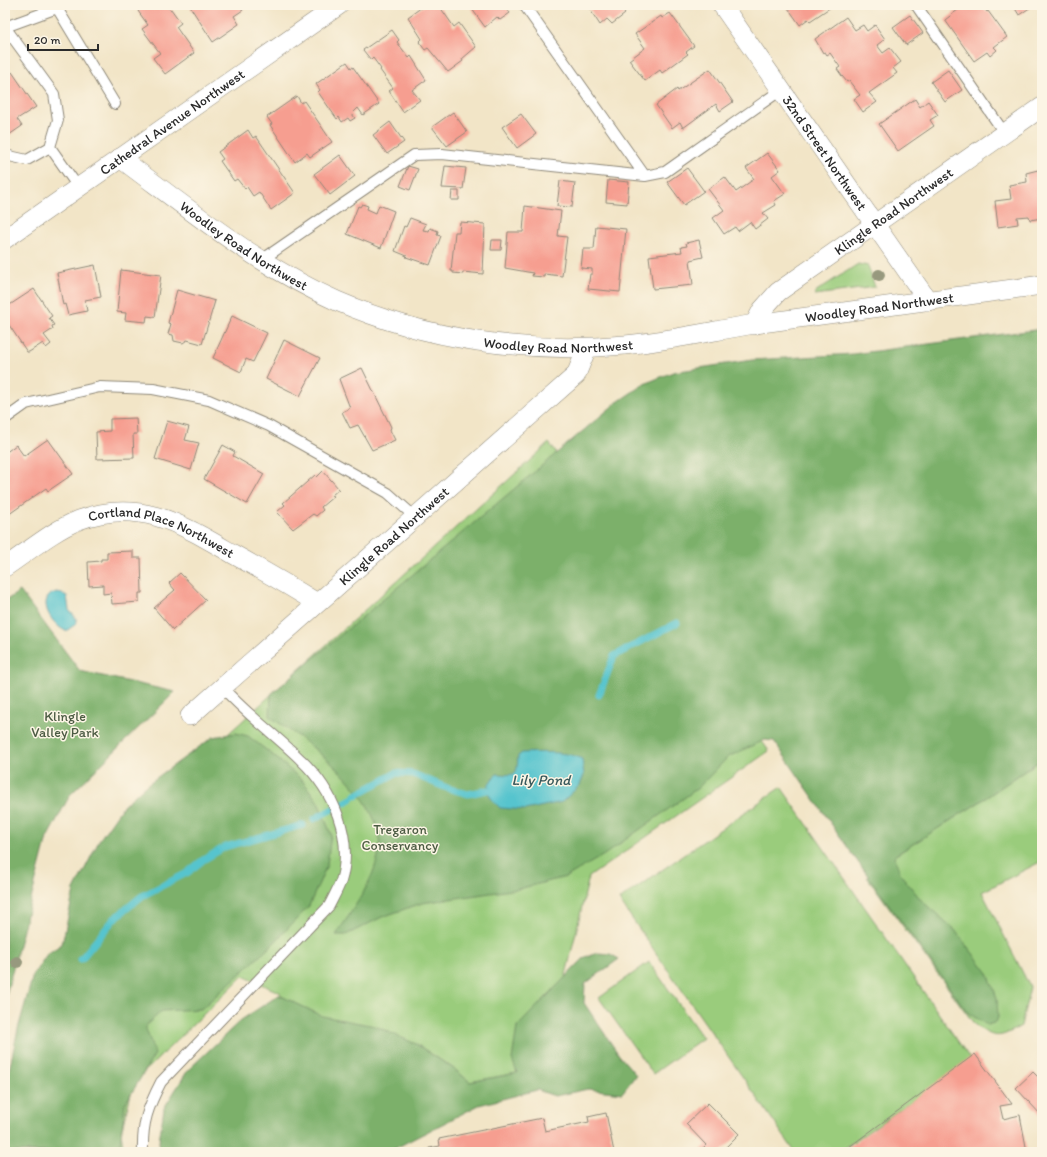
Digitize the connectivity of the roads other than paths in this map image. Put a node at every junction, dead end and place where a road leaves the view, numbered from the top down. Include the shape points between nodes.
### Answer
1 (339, 5) edge
2 (524, 5) edge
3 (722, 5) edge
4 (916, 5) edge
5 (5, 27) edge
6 (782, 90) junction
7 (115, 104) dead end
8 (1042, 107) edge
9 (1005, 134) junction
10 (50, 147) junction
11 (5, 155) edge
12 (120, 158) junction
13 (645, 176) junction
14 (78, 187) junction
15 (875, 224) junction
16 (5, 239) edge
17 (263, 259) junction
18 (1042, 285) edge
19 (928, 301) junction
20 (754, 325) junction
21 (587, 348) junction
22 (5, 419) edge
23 (415, 517) junction
24 (5, 567) edge
25 (317, 603) junction
26 (223, 688) junction
27 (190, 716) dead end
28 (143, 1152) edge

1 - 12 street, Cathedral Avenue Northwest
2 - 13 lane
3 - 6 street, 32nd Street Northwest
4 - 9 lane
5 - 7 lane via 57,8
5 - 10 lane via 54,94 58,120
6 - 13 lane via 665,172
6 - 15 street, 32nd Street Northwest
8 - 9 street, Klingle Road Northwest
9 - 15 street, Klingle Road Northwest
10 - 11 lane via 27,160
10 - 14 lane
12 - 14 street, Cathedral Avenue Northwest
12 - 17 street, Woodley Road Northwest
13 - 17 lane via 442,154 414,155
14 - 16 street, Cathedral Avenue Northwest
15 - 19 street, 32nd Street Northwest
15 - 20 street, Klingle Road Northwest via 778,292 762,310
17 - 21 street, Woodley Road Northwest via 336,300 414,328 518,347
18 - 19 street, Woodley Road Northwest
19 - 20 street, Woodley Road Northwest
20 - 21 street, Woodley Road Northwest via 628,345
21 - 23 street, Klingle Road Northwest via 576,375
22 - 23 lane via 26,404 100,387 153,389 210,400 270,426 381,489
23 - 25 street, Klingle Road Northwest
24 - 25 street, Cortland Place Northwest via 60,529 80,520 109,513 137,512 163,517 188,528
25 - 26 street, Klingle Road Northwest
26 - 27 street, Klingle Road Northwest
26 - 28 lane via 238,705 316,775 338,814 344,835 345,861 329,906 161,1082 148,1109 142,1138

